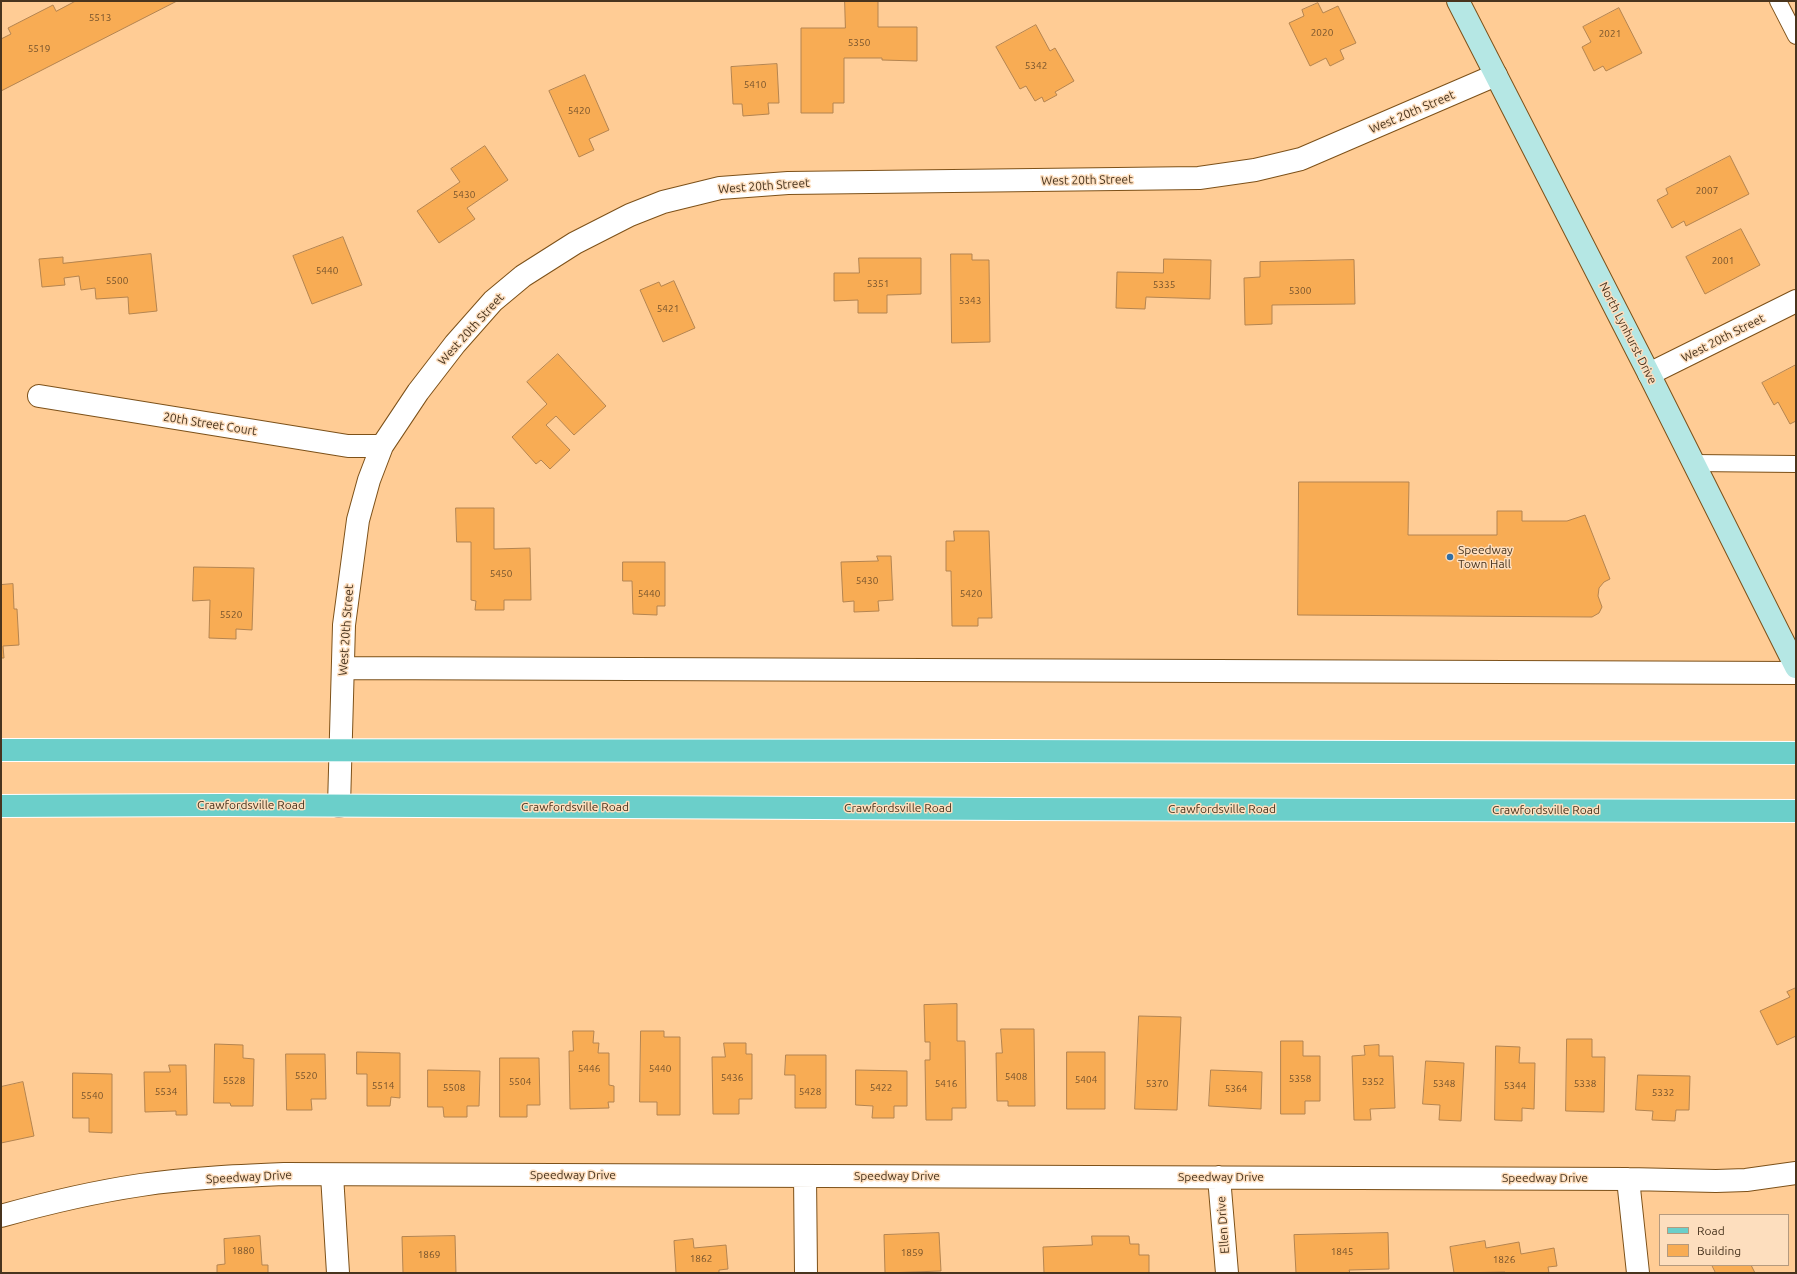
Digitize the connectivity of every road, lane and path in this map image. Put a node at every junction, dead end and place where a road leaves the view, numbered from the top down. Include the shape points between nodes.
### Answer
1 (1458, 1) edge
2 (1778, 1) edge
3 (1796, 36) edge
4 (1496, 75) junction
5 (1796, 301) edge
6 (1649, 374) junction
7 (38, 396) dead end
8 (382, 446) junction
9 (1693, 463) junction
10 (1796, 464) edge
11 (1796, 667) edge
12 (342, 668) junction
13 (1796, 673) edge
14 (341, 749) junction
15 (1, 750) edge
16 (1796, 753) edge
17 (1, 806) edge
18 (339, 806) junction
19 (1796, 811) edge
20 (1796, 1173) edge
21 (332, 1174) junction
22 (805, 1176) junction
23 (1219, 1177) junction
24 (1628, 1179) junction
25 (1, 1216) edge
26 (338, 1273) edge
27 (806, 1273) edge
28 (1227, 1273) edge
29 (1638, 1273) edge

1 - 4 main road, North Lynhurst Drive
2 - 3 lane
4 - 6 main road, North Lynhurst Drive
4 - 8 street, West 20th Street via 1301,159 1255,170 1175,179 755,184 720,188 663,202 630,214 585,237 550,258 493,301 418,392
5 - 6 street, West 20th Street
6 - 9 main road, North Lynhurst Drive
7 - 8 street, 20th Street Court via 348,446
8 - 12 street, West 20th Street via 358,520 344,625
9 - 10 lane
9 - 11 main road, North Lynhurst Drive
12 - 13 street
12 - 14 street, West 20th Street
14 - 15 main road
14 - 16 main road
14 - 18 street, West 20th Street
17 - 18 main road, Crawfordsville Road
18 - 19 main road, Crawfordsville Road
20 - 24 street, Speedway Drive via 1746,1180
21 - 22 street, Speedway Drive
21 - 25 street, Speedway Drive via 212,1178 141,1185 70,1198
21 - 26 street
22 - 23 street, Speedway Drive
22 - 27 street
23 - 24 street, Speedway Drive
23 - 28 street, Ellen Drive
24 - 29 street

